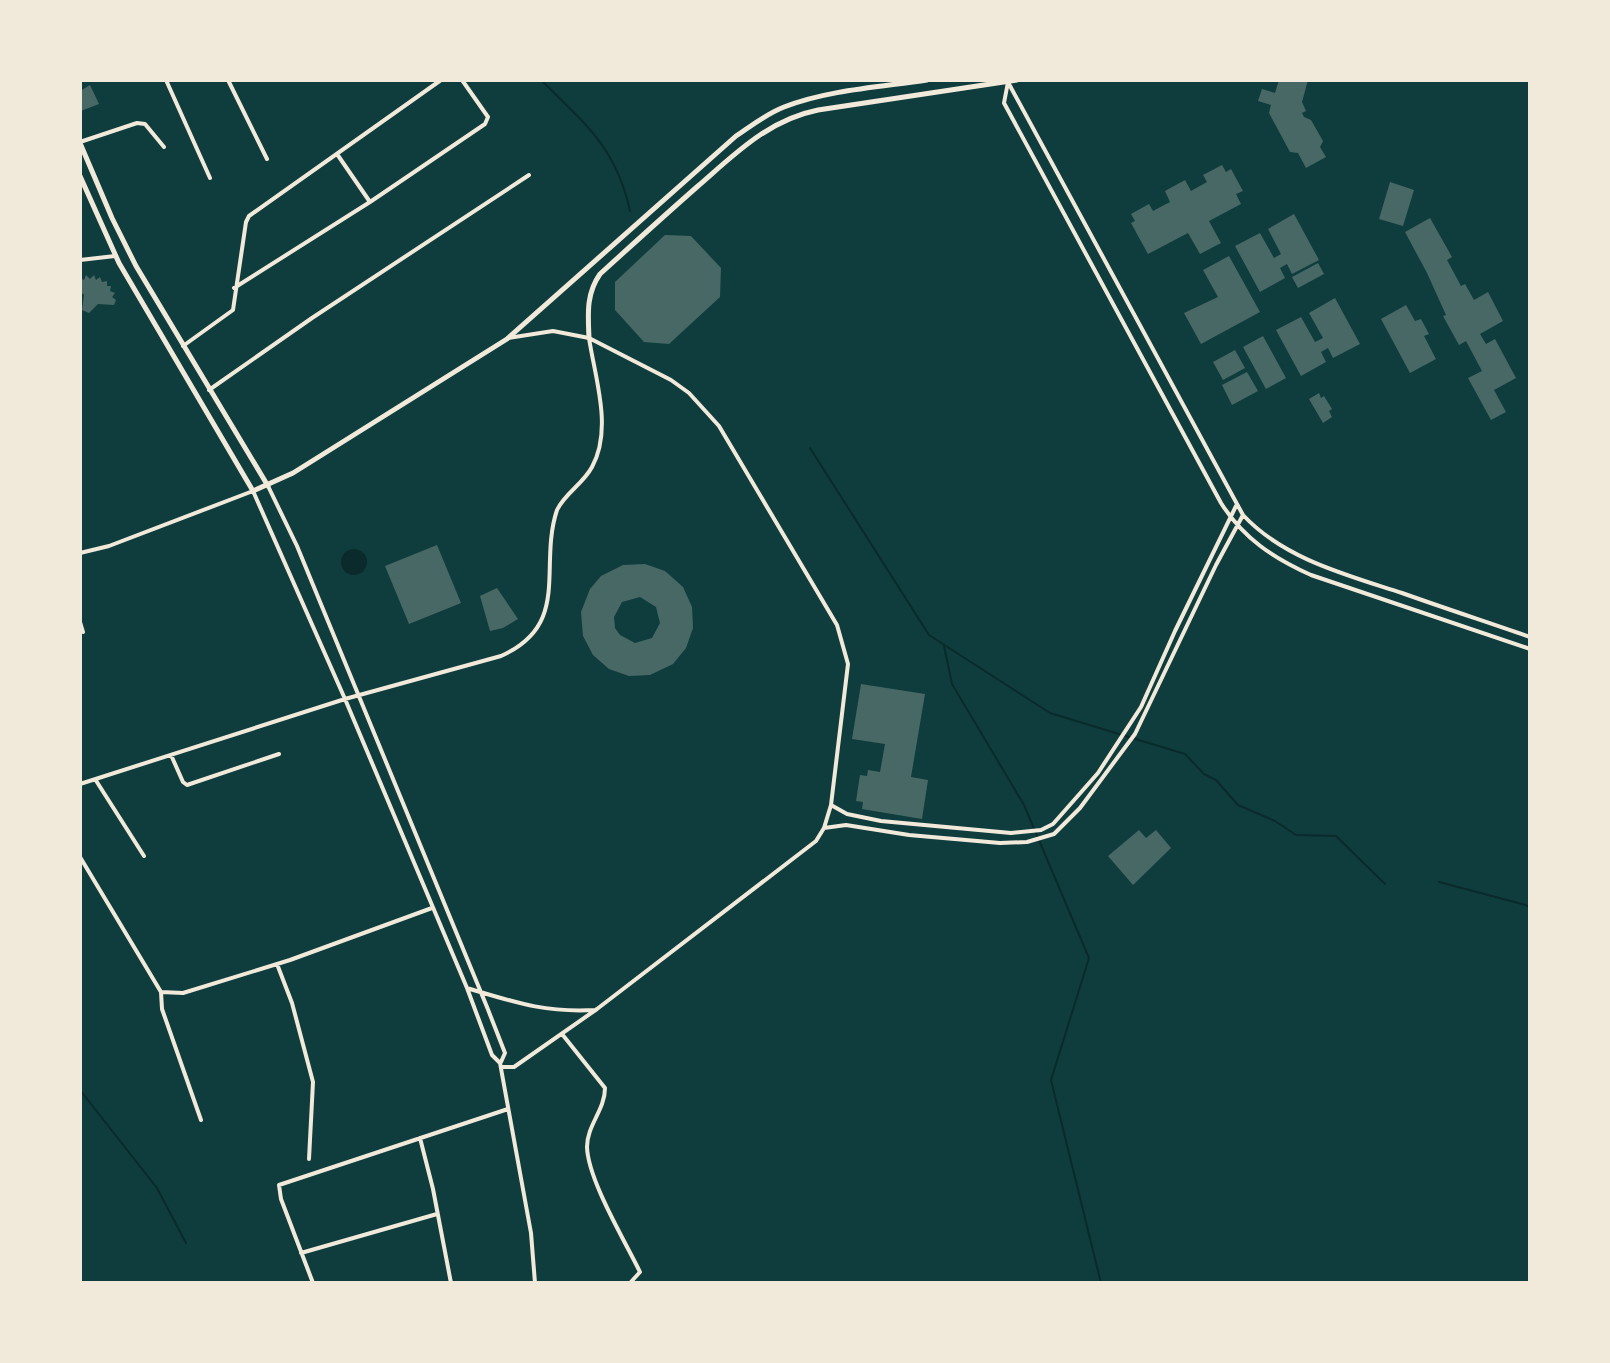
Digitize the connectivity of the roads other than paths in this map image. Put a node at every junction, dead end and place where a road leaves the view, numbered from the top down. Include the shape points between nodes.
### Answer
1 (166, 80) edge
2 (228, 80) edge
3 (441, 80) edge
4 (462, 80) edge
5 (927, 80) edge
6 (1017, 80) edge
7 (1008, 81) edge
8 (80, 142) edge
9 (164, 147) dead end
10 (337, 154) junction
11 (267, 159) dead end
12 (529, 175) dead end
13 (80, 176) edge
14 (210, 178) dead end
15 (370, 202) junction
16 (1073, 206) junction
17 (1063, 211) junction
18 (1081, 220) junction
19 (1071, 226) junction
20 (115, 256) junction
21 (80, 260) edge
22 (234, 288) junction
23 (589, 338) junction
24 (507, 339) junction
25 (183, 346) junction
26 (209, 390) junction
27 (268, 486) junction
28 (253, 491) junction
29 (1236, 506) junction
30 (1243, 515) junction
31 (1230, 517) junction
32 (1237, 526) junction
33 (80, 553) edge
34 (80, 622) edge
35 (83, 632) dead end
36 (1530, 637) edge
37 (1530, 649) edge
38 (358, 696) junction
39 (345, 699) junction
40 (185, 742) dead end
41 (189, 748) junction
42 (279, 754) dead end
43 (171, 755) junction
44 (95, 779) junction
45 (80, 784) edge
46 (831, 805) junction
47 (931, 825) junction
48 (824, 828) junction
49 (930, 836) junction
50 (144, 856) dead end
51 (80, 857) edge
52 (432, 908) junction
53 (277, 964) junction
54 (467, 988) junction
55 (161, 992) junction
56 (481, 992) junction
57 (597, 1009) junction
58 (562, 1034) junction
59 (501, 1065) junction
60 (508, 1109) junction
61 (201, 1120) dead end
62 (420, 1138) junction
63 (309, 1159) dead end
64 (438, 1214) junction
65 (301, 1253) junction
66 (313, 1283) edge
67 (451, 1283) edge
68 (535, 1283) edge
69 (630, 1283) edge

1 - 14 street
2 - 11 street
3 - 10 street
4 - 15 street via 487,121
5 - 24 street via 821,96 764,117
6 - 7 street
7 - 16 street
7 - 17 street via 1004,103
7 - 23 street via 800,113 772,126 723,162 600,274 588,300
8 - 9 street via 141,123
8 - 25 street via 136,266
10 - 15 street
10 - 22 street via 247,218
12 - 26 street
13 - 20 street
15 - 22 street
16 - 17 street
16 - 18 street
17 - 19 street
18 - 19 street
18 - 29 street
19 - 31 street
20 - 21 street
20 - 28 street
22 - 25 street via 233,310
23 - 24 street via 553,331
23 - 38 street via 601,443 589,472 557,510 549,597 539,625 522,645 501,656
23 - 46 street via 671,380 710,414 837,625 848,664
24 - 27 street
25 - 26 street
26 - 27 street
27 - 28 street
27 - 38 street
28 - 33 street
28 - 39 street
29 - 30 street
29 - 31 street
30 - 32 street
30 - 36 street via 1294,553
31 - 32 street
31 - 47 street via 1141,707 1063,814 1030,832
32 - 37 street via 1271,554 1311,575
32 - 49 street via 1149,710 1068,821 1054,834 1033,841
34 - 35 street
38 - 39 street
38 - 56 street
39 - 41 street
39 - 52 street
40 - 41 street
41 - 43 street
42 - 43 street via 187,785
43 - 44 street
44 - 45 street
44 - 50 street
46 - 47 street via 847,814
46 - 48 street
47 - 49 street
48 - 49 street via 846,825
48 - 57 street via 814,843
51 - 55 street
52 - 53 street
52 - 54 street
53 - 55 street via 183,993
53 - 63 street via 313,1082
54 - 56 street
54 - 59 street via 492,1055
55 - 61 street via 162,1009
56 - 57 street via 563,1012
56 - 59 street via 505,1053
57 - 58 street
58 - 59 street via 514,1067
58 - 69 street via 605,1088 605,1100 588,1132 589,1162 640,1272
59 - 60 street
60 - 62 street
60 - 68 street
62 - 64 street
62 - 65 street via 283,1182 279,1189
64 - 65 street
64 - 67 street
65 - 66 street

